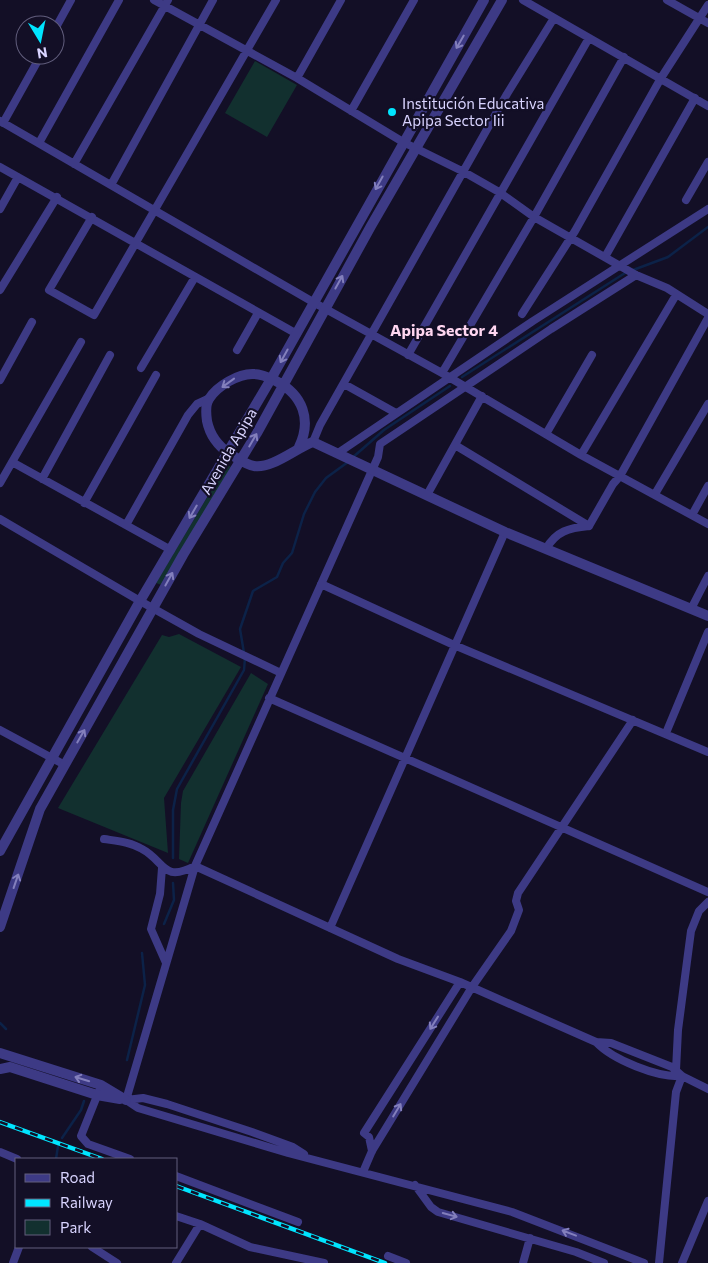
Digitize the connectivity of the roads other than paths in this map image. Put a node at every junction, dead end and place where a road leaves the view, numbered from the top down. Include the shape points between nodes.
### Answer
1 (71, 0) edge
2 (120, 0) edge
3 (154, 0) edge
4 (213, 0) edge
5 (276, 0) edge
6 (341, 0) edge
7 (414, 0) edge
8 (484, 0) edge
9 (502, 0) edge
10 (523, 0) edge
11 (667, 0) edge
12 (166, 3) edge
13 (708, 5) edge
14 (63, 15) edge
15 (554, 18) junction
16 (700, 18) junction
17 (199, 23) junction
18 (708, 23) edge
19 (589, 38) junction
20 (246, 50) junction
21 (624, 57) junction
22 (35, 65) edge
23 (297, 78) junction
24 (661, 78) junction
25 (695, 98) junction
26 (708, 106) edge
27 (351, 111) junction
28 (2, 122) edge
29 (403, 142) junction
30 (39, 144) junction
31 (416, 148) junction
32 (708, 162) edge
33 (74, 164) junction
34 (0, 167) edge
35 (464, 172) junction
36 (18, 177) junction
37 (111, 185) junction
38 (499, 192) junction
39 (57, 198) junction
40 (686, 200) dead end
41 (708, 208) edge
42 (0, 209) edge
43 (154, 210) junction
44 (92, 217) junction
45 (534, 218) junction
46 (570, 237) junction
47 (137, 242) junction
48 (605, 257) junction
49 (620, 265) junction
50 (636, 275) junction
51 (195, 276) junction
52 (0, 290) edge
53 (676, 295) junction
54 (313, 302) junction
55 (325, 308) junction
56 (258, 313) junction
57 (522, 314) dead end
58 (708, 314) edge
59 (708, 318) edge
60 (32, 322) dead end
61 (296, 334) junction
62 (373, 334) junction
63 (81, 342) dead end
64 (237, 350) dead end
65 (110, 355) dead end
66 (592, 355) dead end
67 (408, 356) junction
68 (141, 368) dead end
69 (442, 373) junction
70 (156, 375) dead end
71 (450, 378) junction
72 (271, 379) junction
73 (0, 380) edge
74 (344, 384) junction
75 (282, 385) junction
76 (465, 387) junction
77 (482, 396) junction
78 (210, 398) junction
79 (708, 404) edge
80 (396, 413) junction
81 (546, 434) junction
82 (313, 442) junction
83 (455, 445) junction
84 (299, 447) junction
85 (228, 453) junction
86 (338, 453) junction
87 (581, 455) junction
88 (241, 460) junction
89 (12, 462) junction
90 (372, 469) junction
91 (620, 476) junction
92 (42, 479) junction
93 (0, 483) edge
94 (708, 486) edge
95 (655, 494) junction
96 (427, 495) junction
97 (84, 503) junction
98 (692, 515) junction
99 (0, 519) edge
100 (708, 524) edge
101 (126, 525) junction
102 (589, 526) junction
103 (506, 532) junction
104 (171, 550) junction
105 (546, 550) junction
106 (708, 576) edge
107 (321, 584) junction
108 (140, 601) junction
109 (153, 608) junction
110 (691, 609) junction
111 (708, 616) edge
112 (708, 632) edge
113 (454, 645) junction
114 (281, 673) junction
115 (270, 698) junction
116 (633, 720) junction
117 (0, 730) edge
118 (666, 733) junction
119 (708, 752) edge
120 (51, 759) junction
121 (405, 759) junction
122 (64, 765) junction
123 (561, 825) junction
124 (104, 839) dead end
125 (0, 851) edge
126 (195, 866) junction
127 (162, 868) junction
128 (708, 892) edge
129 (708, 902) edge
130 (0, 927) edge
131 (330, 928) junction
132 (166, 963) junction
133 (460, 982) junction
134 (472, 987) junction
135 (596, 1042) junction
136 (0, 1053) edge
137 (0, 1069) edge
138 (676, 1070) junction
139 (682, 1076) junction
140 (101, 1085) junction
141 (708, 1089) edge
142 (97, 1096) junction
143 (126, 1100) junction
144 (372, 1151) junction
145 (0, 1152) edge
146 (306, 1156) junction
147 (127, 1158) edge
148 (15, 1159) edge
149 (362, 1172) junction
150 (178, 1177) edge
151 (414, 1185) junction
152 (708, 1202) edge
153 (178, 1217) edge
154 (298, 1222) dead end
155 (200, 1224) junction
156 (530, 1238) junction
157 (19, 1248) edge
158 (94, 1248) edge
159 (388, 1256) dead end
160 (13, 1263) edge
161 (118, 1263) edge
162 (176, 1263) edge
163 (324, 1263) edge
164 (406, 1263) edge
165 (523, 1263) edge
166 (604, 1263) edge
167 (644, 1263) edge
168 (658, 1263) edge
169 (682, 1263) edge

1 - 14 street
2 - 30 street
3 - 12 street
4 - 17 street
5 - 20 street
6 - 23 street
7 - 27 street
8 -> 29 street, Avenida Apipa
9 - 31 street, Avenida Apipa
10 - 15 street
11 - 16 street
12 - 17 street
12 - 33 street
13 - 16 street
15 - 19 street
15 - 35 street
16 - 18 street
16 - 24 street
17 - 20 street
17 - 37 street
19 - 21 street
19 - 38 street
20 - 23 street
20 - 43 street
21 - 24 street
21 - 45 street
22 - 28 street
23 - 27 street
24 - 25 street
24 - 46 street via 617,160
25 - 26 street
25 - 48 street
27 - 29 street
28 - 30 street
29 - 31 street
29 -> 54 street, Avenida Apipa
30 - 33 street
31 - 35 street
55 -> 31 street, Avenida Apipa
32 - 40 street
33 - 37 street
34 - 36 street
35 - 38 street
35 - 62 street
36 - 39 street
36 - 42 street
37 - 43 street
38 - 45 street
38 - 67 street
39 - 44 street
39 - 52 street
41 - 49 street
43 - 47 street
43 - 54 street
44 - 47 street
44 - 47 street via 49,290 94,315
45 - 46 street
45 - 69 street
46 - 48 street
46 - 57 street
47 - 51 street
48 - 49 street
49 - 50 street
49 - 71 street
50 - 53 street
50 - 76 street
51 - 56 street
51 - 68 street
53 - 58 street
53 - 87 street
54 - 55 street
54 - 61 street, Avenida Apipa
55 - 62 street
55 - 75 street, Avenida Apipa
56 - 61 street
56 - 64 street
59 - 91 street
60 - 73 street
61 -> 72 street, Avenida Apipa
62 - 67 street
62 - 74 street
63 - 89 street
65 - 92 street
66 - 81 street
67 - 69 street
69 - 71 street
70 - 97 street
71 - 76 street
71 - 80 street
72 - 75 street
72 -> 78 street via 254,374 235,378
72 - 85 street, Avenida Apipa
74 - 80 street
74 - 82 street
75 - 84 street via 300,401 306,416
88 -> 75 street, Avenida Apipa
76 - 77 street
76 - 90 street via 380,444
77 - 81 street
77 - 83 street
78 - 85 street via 206,414 208,427 215,441
78 - 101 street via 197,404 188,415
79 - 95 street
80 - 86 street
81 - 87 street
82 - 84 street
82 - 86 street
83 - 96 street
83 - 102 street
84 - 88 street via 271,463 254,466
85 - 88 street
85 -> 104 street, Avenida Apipa
86 - 90 street
87 - 91 street
109 -> 88 street, Avenida Apipa
89 - 92 street
89 - 93 street
90 - 96 street
90 - 107 street
91 - 95 street
91 - 102 street via 612,484
92 - 97 street
94 - 98 street
95 - 98 street
96 - 103 street
97 - 101 street
98 - 100 street
99 - 108 street
101 - 104 street
102 - 105 street via 568,528 553,538
103 - 105 street
103 - 113 street
104 - 108 street, Avenida Apipa
105 - 110 street
106 - 110 street
107 - 113 street
107 - 114 street
108 - 109 street
108 - 120 street, Avenida Apipa
109 - 114 street
122 -> 109 street, Avenida Apipa
110 - 111 street
112 - 118 street
113 - 116 street
113 - 121 street
114 - 115 street
115 - 121 street
115 - 126 street
116 - 118 street
116 - 123 street
117 - 120 street
118 - 119 street
120 - 122 street
120 - 125 street, Avenida Apipa
121 - 123 street
121 - 131 street
130 -> 122 street, Avenida Apipa via 40,809
123 - 128 street
123 - 134 street via 518,893 519,910 511,931
124 - 127 street via 141,848
126 - 127 street via 176,872
126 - 131 street
126 - 132 street
127 - 132 street via 160,894 151,928
129 - 138 street via 699,911 692,931 678,1030
131 - 133 street via 398,959
132 - 143 street
133 - 134 street
133 -> 144 street via 364,1134 369,1137
134 - 135 street
144 -> 134 street
135 - 138 street via 611,1043
135 - 139 street via 606,1052 648,1070 667,1077
140 -> 136 street
137 - 142 street via 10,1067
138 - 139 street
139 - 141 street
139 - 168 street via 676,1092
140 - 142 street
140 - 143 street
142 - 143 street
142 - 147 street via 81,1136 88,1144
143 - 146 street via 138,1108
143 - 146 street via 143,1098 167,1104 293,1147
144 - 149 street
145 - 148 street
146 - 149 street
149 - 151 street
150 - 154 street
151 -> 156 street via 438,1212
167 -> 151 street via 542,1222
152 - 169 street
153 - 155 street
155 - 162 street
155 - 163 street via 250,1247
156 - 165 street
156 - 166 street
157 - 160 street
158 - 161 street
159 - 164 street

